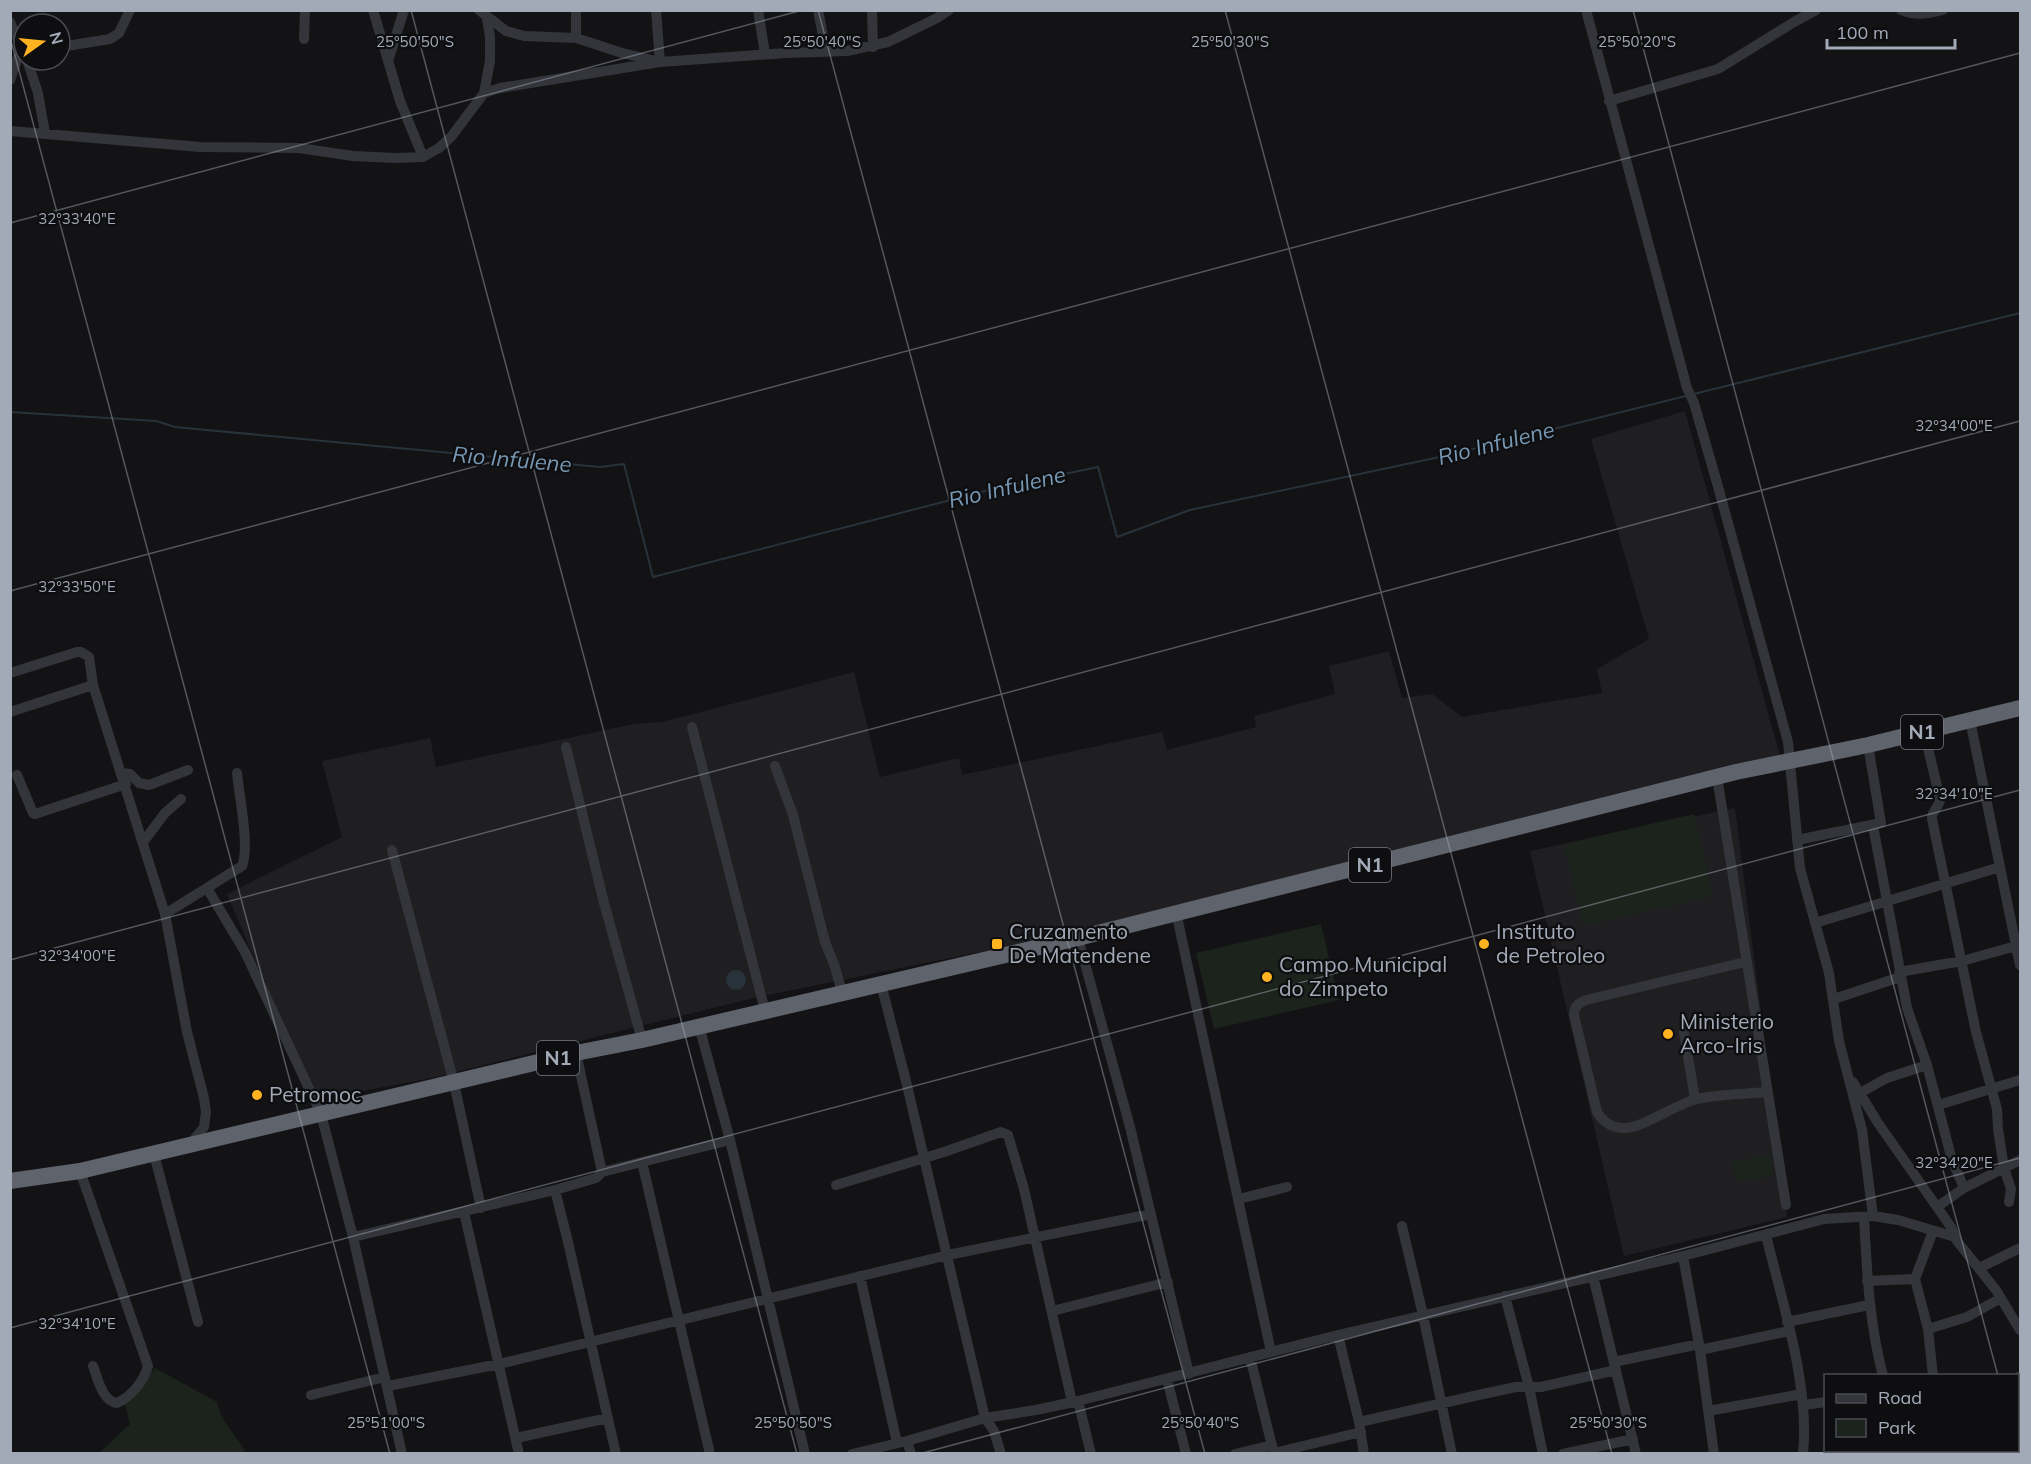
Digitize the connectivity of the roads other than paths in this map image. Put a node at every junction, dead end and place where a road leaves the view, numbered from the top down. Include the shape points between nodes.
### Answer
1 (130, 10) edge
2 (306, 10) edge
3 (374, 10) edge
4 (404, 10) edge
5 (479, 10) edge
6 (576, 10) edge
7 (656, 10) edge
8 (758, 10) edge
9 (818, 10) edge
10 (872, 10) edge
11 (949, 10) edge
12 (1586, 10) edge
13 (1816, 10) edge
14 (1900, 10) edge
15 (1943, 10) edge
16 (488, 19) junction
17 (576, 38) junction
18 (304, 39) dead end
19 (72, 44) edge
20 (873, 47) junction
21 (826, 52) junction
22 (765, 54) junction
23 (388, 61) junction
24 (660, 62) junction
25 (30, 72) edge
26 (484, 93) junction
27 (1609, 100) junction
28 (10, 131) edge
29 (45, 133) junction
30 (423, 157) junction
31 (10, 673) edge
32 (93, 685) junction
33 (2020, 708) edge
34 (10, 712) edge
35 (1970, 720) junction
36 (692, 727) dead end
37 (1924, 731) junction
38 (1868, 745) junction
39 (566, 747) dead end
40 (1790, 761) junction
41 (775, 766) dead end
42 (188, 770) dead end
43 (122, 773) junction
44 (237, 773) dead end
45 (17, 775) dead end
46 (1717, 777) junction
47 (126, 784) junction
48 (181, 799) dead end
49 (1873, 826) junction
50 (1797, 840) junction
51 (144, 841) junction
52 (392, 850) dead end
53 (2000, 867) junction
54 (1946, 884) junction
55 (207, 888) junction
56 (1886, 903) junction
57 (1176, 912) junction
58 (165, 914) junction
59 (1815, 923) junction
60 (1078, 938) junction
61 (2016, 946) junction
62 (1746, 962) junction
63 (1962, 962) junction
64 (2020, 965) edge
65 (1900, 975) junction
66 (881, 984) junction
67 (842, 992) junction
68 (1834, 999) junction
69 (765, 1011) junction
70 (699, 1026) junction
71 (1684, 1033) dead end
72 (642, 1040) junction
73 (576, 1053) junction
74 (1927, 1065) junction
75 (1850, 1077) junction
76 (2020, 1080) edge
77 (454, 1083) junction
78 (1991, 1088) junction
79 (1766, 1092) junction
80 (1860, 1093) junction
81 (1695, 1099) junction
82 (1938, 1105) junction
83 (321, 1114) junction
84 (730, 1140) junction
85 (188, 1146) junction
86 (154, 1154) junction
87 (924, 1157) junction
88 (2020, 1160) edge
89 (642, 1162) junction
90 (2004, 1168) junction
91 (80, 1171) junction
92 (602, 1172) junction
93 (10, 1181) edge
94 (836, 1185) dead end
95 (1287, 1187) dead end
96 (1964, 1188) junction
97 (555, 1190) junction
98 (1239, 1199) junction
99 (2009, 1202) dead end
100 (1786, 1205) dead end
101 (1937, 1207) junction
102 (481, 1208) junction
103 (464, 1212) junction
104 (1151, 1214) junction
105 (1868, 1217) junction
106 (1402, 1226) dead end
107 (1933, 1231) junction
108 (1766, 1235) junction
109 (353, 1236) junction
110 (1955, 1237) junction
111 (1035, 1238) junction
112 (2020, 1248) edge
113 (948, 1255) junction
114 (1683, 1256) junction
115 (1979, 1268) junction
116 (860, 1276) junction
117 (1593, 1276) junction
118 (1915, 1279) junction
119 (1867, 1281) junction
120 (1168, 1282) junction
121 (1505, 1296) junction
122 (2001, 1298) junction
123 (768, 1299) junction
124 (1869, 1305) junction
125 (1052, 1311) junction
126 (1423, 1315) junction
127 (678, 1321) junction
128 (198, 1322) dead end
129 (1788, 1327) junction
130 (1928, 1329) junction
131 (2020, 1330) edge
132 (1338, 1335) junction
133 (590, 1342) junction
134 (1699, 1347) junction
135 (1271, 1352) junction
136 (1250, 1357) junction
137 (499, 1364) junction
138 (93, 1366) dead end
139 (1615, 1366) junction
140 (1189, 1374) junction
141 (1883, 1374) edge
142 (1933, 1374) edge
143 (1167, 1379) junction
144 (386, 1381) junction
145 (1529, 1387) junction
146 (1802, 1394) junction
147 (311, 1395) dead end
148 (1075, 1402) junction
149 (1824, 1402) edge
150 (1442, 1404) junction
151 (1803, 1405) junction
152 (1708, 1411) junction
153 (608, 1418) junction
154 (985, 1418) junction
155 (1360, 1427) junction
156 (516, 1438) junction
157 (1633, 1439) junction
158 (902, 1442) junction
159 (1273, 1450) edge
160 (402, 1454) edge
161 (519, 1454) edge
162 (616, 1454) edge
163 (710, 1454) edge
164 (805, 1454) edge
165 (852, 1454) edge
166 (911, 1454) edge
167 (1001, 1454) edge
168 (1091, 1454) edge
169 (1186, 1454) edge
170 (1235, 1454) edge
171 (1364, 1454) edge
172 (1452, 1454) edge
173 (1543, 1454) edge
174 (1563, 1454) edge
175 (1636, 1454) edge
176 (1714, 1454) edge
177 (1803, 1454) edge

1 - 19 street via 119,33 110,39
2 - 18 street
3 - 23 street
4 - 23 street
5 - 16 street
6 - 17 street
7 - 24 street
8 - 22 street
9 - 21 street
10 - 20 street
11 - 20 street via 907,34
12 - 27 street
13 - 27 street via 1718,69
14 - 15 street via 1911,14
16 - 17 street via 506,31 524,36
16 - 26 street via 490,61
17 - 24 street
20 - 21 street
21 - 22 street
22 - 24 street
23 - 30 street
24 - 26 street
25 - 29 street
26 - 30 street via 451,137
27 - 40 street via 1788,742
28 - 29 street
29 - 30 street via 200,147 299,148 353,156
31 - 32 street via 81,652 89,657
32 - 34 street
32 - 43 street
33 - 35 highway, N1
35 - 37 highway, N1
35 - 53 street
36 - 69 street
37 - 38 highway, N1
37 - 54 street via 1940,799 1932,817
38 - 40 highway, N1
38 - 49 street via 1882,820
39 - 72 street
40 - 46 highway, N1
40 - 50 street
41 - 67 street via 794,815 825,942
42 - 43 street via 148,785
43 - 47 street
44 - 55 street via 244,860 242,866
45 - 47 street via 35,814
46 - 57 highway, N1
46 - 62 street
47 - 51 street
48 - 51 street
49 - 50 street
49 - 56 street
50 - 59 street via 1802,878
51 - 58 street
52 - 77 street
53 - 54 street
53 - 61 street
54 - 56 street
54 - 63 street
55 - 58 street
55 - 83 street via 245,952
56 - 59 street
56 - 65 street
57 - 60 highway, N1
57 - 98 street
58 - 85 street via 206,1112 204,1127
59 - 68 street
60 - 66 highway, N1
60 - 104 street
61 - 63 street
61 - 64 street
62 - 79 street
62 - 81 street via 1586,1000 1574,1008 1597,1112 1606,1123 1631,1128
63 - 65 street
63 - 78 street
65 - 68 street
65 - 74 street
66 - 67 highway, N1
66 - 87 street
67 - 69 highway, N1
68 - 75 street via 1838,1034
69 - 70 highway, N1
70 - 72 highway, N1
70 - 84 street
71 - 81 street
72 - 73 highway, N1
73 - 77 highway, N1
73 - 92 street
74 - 80 street via 1887,1078
74 - 82 street
75 - 80 street
75 - 105 street via 1865,1146
76 - 78 street
77 - 83 highway, N1
77 - 102 street
78 - 82 street
78 - 90 street via 1998,1112
79 - 81 street
79 - 100 street
80 - 101 street
82 - 96 street via 1952,1160
83 - 85 highway, N1
83 - 109 street
84 - 89 street
84 - 123 street
85 - 86 highway, N1
86 - 91 highway, N1
86 - 128 street
87 - 94 street
87 - 111 street via 1001,1132 1008,1134
87 - 113 street
88 - 90 street
89 - 92 street
89 - 127 street
90 - 96 street
90 - 99 street via 2011,1189
91 - 93 highway, N1
91 - 138 street via 147,1366 146,1375 117,1403 105,1395
92 - 97 street via 596,1178
95 - 98 street
96 - 101 street
97 - 102 street
97 - 133 street
98 - 135 street
101 - 110 street
102 - 103 street
103 - 109 street
103 - 137 street
104 - 111 street
104 - 120 street
105 - 107 street
105 - 108 street via 1824,1219
105 - 119 street
106 - 126 street
107 - 110 street
107 - 118 street
108 - 114 street
108 - 129 street
109 - 144 street
110 - 115 street
111 - 113 street
111 - 125 street
112 - 115 street
113 - 116 street
113 - 154 street
114 - 117 street
114 - 134 street
115 - 122 street
116 - 123 street
116 - 158 street
117 - 121 street
117 - 139 street
118 - 119 street
118 - 130 street
119 - 124 street
120 - 125 street
120 - 140 street
121 - 126 street
121 - 145 street
122 - 130 street via 1967,1317
122 - 131 street
123 - 127 street
123 - 164 street
124 - 129 street
124 - 141 street
125 - 148 street
126 - 132 street
126 - 150 street
127 - 133 street
127 - 163 street
129 - 134 street
129 - 146 street
130 - 142 street
132 - 135 street
132 - 155 street
133 - 137 street
133 - 153 street
134 - 139 street
134 - 152 street
135 - 136 street
136 - 140 street
136 - 159 street
137 - 144 street
137 - 156 street
139 - 145 street via 1546,1386
139 - 157 street
140 - 143 street
143 - 148 street
143 - 169 street
144 - 147 street
144 - 160 street
145 - 150 street
145 - 173 street
146 - 151 street
146 - 152 street
148 - 154 street
148 - 168 street
149 - 151 street
150 - 155 street
150 - 172 street
151 - 177 street
152 - 176 street
153 - 156 street
153 - 162 street
154 - 158 street
154 - 167 street
155 - 159 street
155 - 171 street
156 - 161 street
157 - 174 street
157 - 175 street
158 - 165 street
158 - 166 street
159 - 170 street

